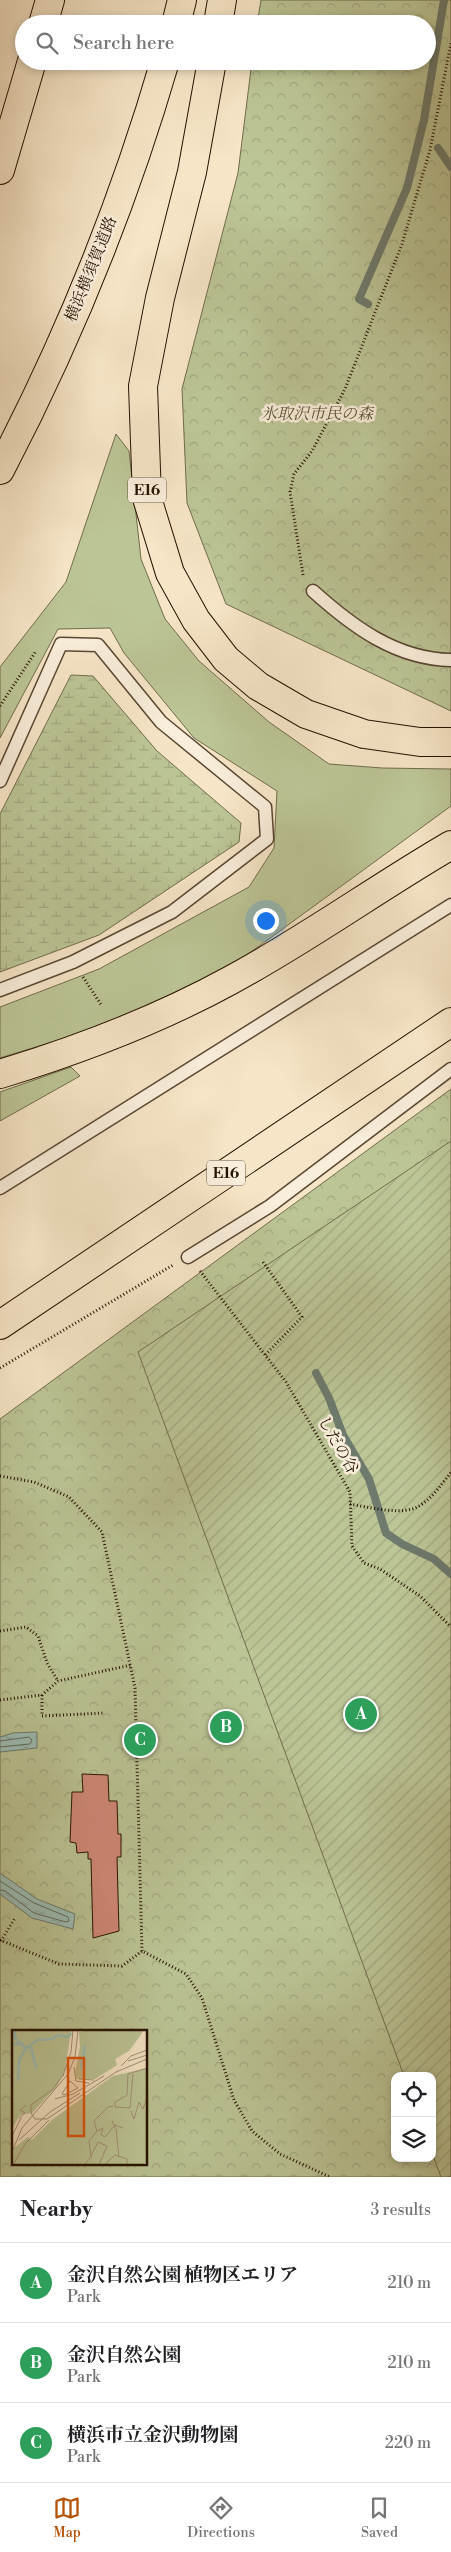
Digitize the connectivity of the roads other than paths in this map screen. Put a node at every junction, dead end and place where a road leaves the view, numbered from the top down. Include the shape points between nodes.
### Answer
1 (50, 0) edge
2 (182, 0) edge
3 (222, 0) edge
4 (46, 15) edge
5 (178, 15) edge
6 (220, 15) edge
7 (29, 70) edge
8 (162, 70) edge
9 (210, 70) edge
10 (0, 170) edge
11 (0, 470) edge
12 (313, 591) road end
13 (451, 660) edge
14 (451, 742) edge
15 (0, 781) edge
16 (451, 845) edge
17 (451, 905) edge
18 (0, 990) edge
19 (451, 1022) edge
20 (451, 1069) edge
21 (0, 1074) edge
22 (0, 1188) edge
23 (188, 1256) road end
24 (0, 1325) edge

1 - 4 highway
2 - 5 highway
3 - 6 highway
7 - 10 highway
8 - 11 highway, 横浜横須賀道路 via 146,128 108,230 58,350
9 - 14 highway, E16 via 192,172 160,298 143,386 147,498 170,573 196,620 226,659 258,686 306,714 364,734 420,742
12 - 13 lane via 344,619 383,643 417,656
15 - 18 lane via 61,644 98,645 161,722 264,808 267,839 172,912 73,962
16 - 21 highway via 232,980 140,1024 49,1060
17 - 22 lane
19 - 24 highway, E16
20 - 23 lane via 270,1206

